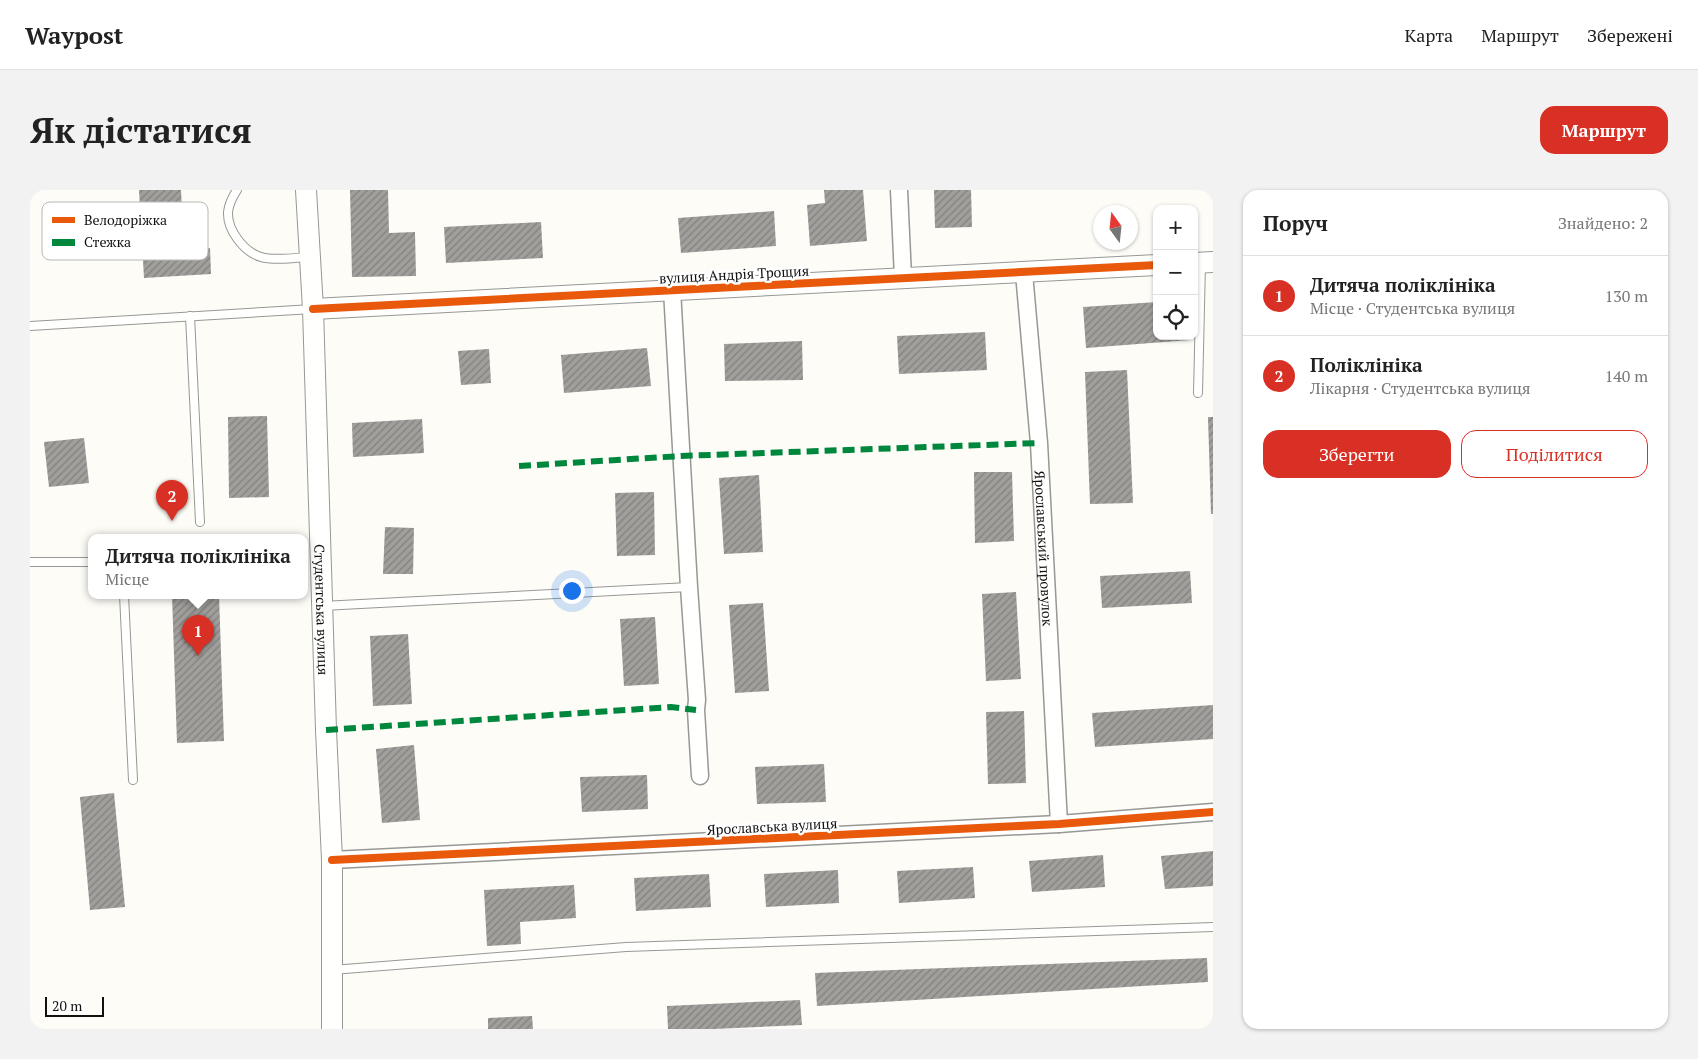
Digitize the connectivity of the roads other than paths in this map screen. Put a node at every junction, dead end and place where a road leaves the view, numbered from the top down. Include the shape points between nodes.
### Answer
1 (237, 190) edge
2 (306, 190) edge
3 (898, 190) edge
4 (310, 257) junction
5 (1203, 263) edge
6 (1153, 265) edge
7 (1024, 272) junction
8 (903, 278) junction
9 (672, 290) junction
10 (313, 309) junction
11 (190, 316) junction
12 (30, 326) edge
13 (1198, 393) dead end
14 (200, 522) dead end
15 (30, 562) edge
16 (88, 562) edge
17 (689, 587) junction
18 (124, 599) edge
19 (322, 606) junction
20 (700, 776) dead end
21 (133, 780) dead end
22 (1213, 812) edge
23 (1059, 824) junction
24 (332, 860) junction
25 (1213, 927) edge
26 (332, 970) junction
27 (332, 1029) edge

1 - 4 lane via 228,212 233,230 243,246 262,258
2 - 4 street, Студентська вулиця
3 - 8 street
4 - 10 street, Студентська вулиця
5 - 13 lane
6 - 7 street, вулиця Андрія Трощия
7 - 8 street, вулиця Андрія Трощия
7 - 23 street, Ярославський провулок via 1039,443
8 - 9 street, вулиця Андрія Трощия
9 - 10 street, вулиця Андрія Трощия
9 - 17 street
10 - 11 lane
10 - 19 street, Студентська вулиця
11 - 12 lane
11 - 14 lane
15 - 16 lane
17 - 19 lane
17 - 20 street
18 - 21 lane
19 - 24 street, Студентська вулиця
22 - 23 street, Ярославська вулиця
23 - 24 street, Ярославська вулиця
24 - 26 street, Студентська вулиця
25 - 26 lane via 626,947
26 - 27 street, Студентська вулиця

